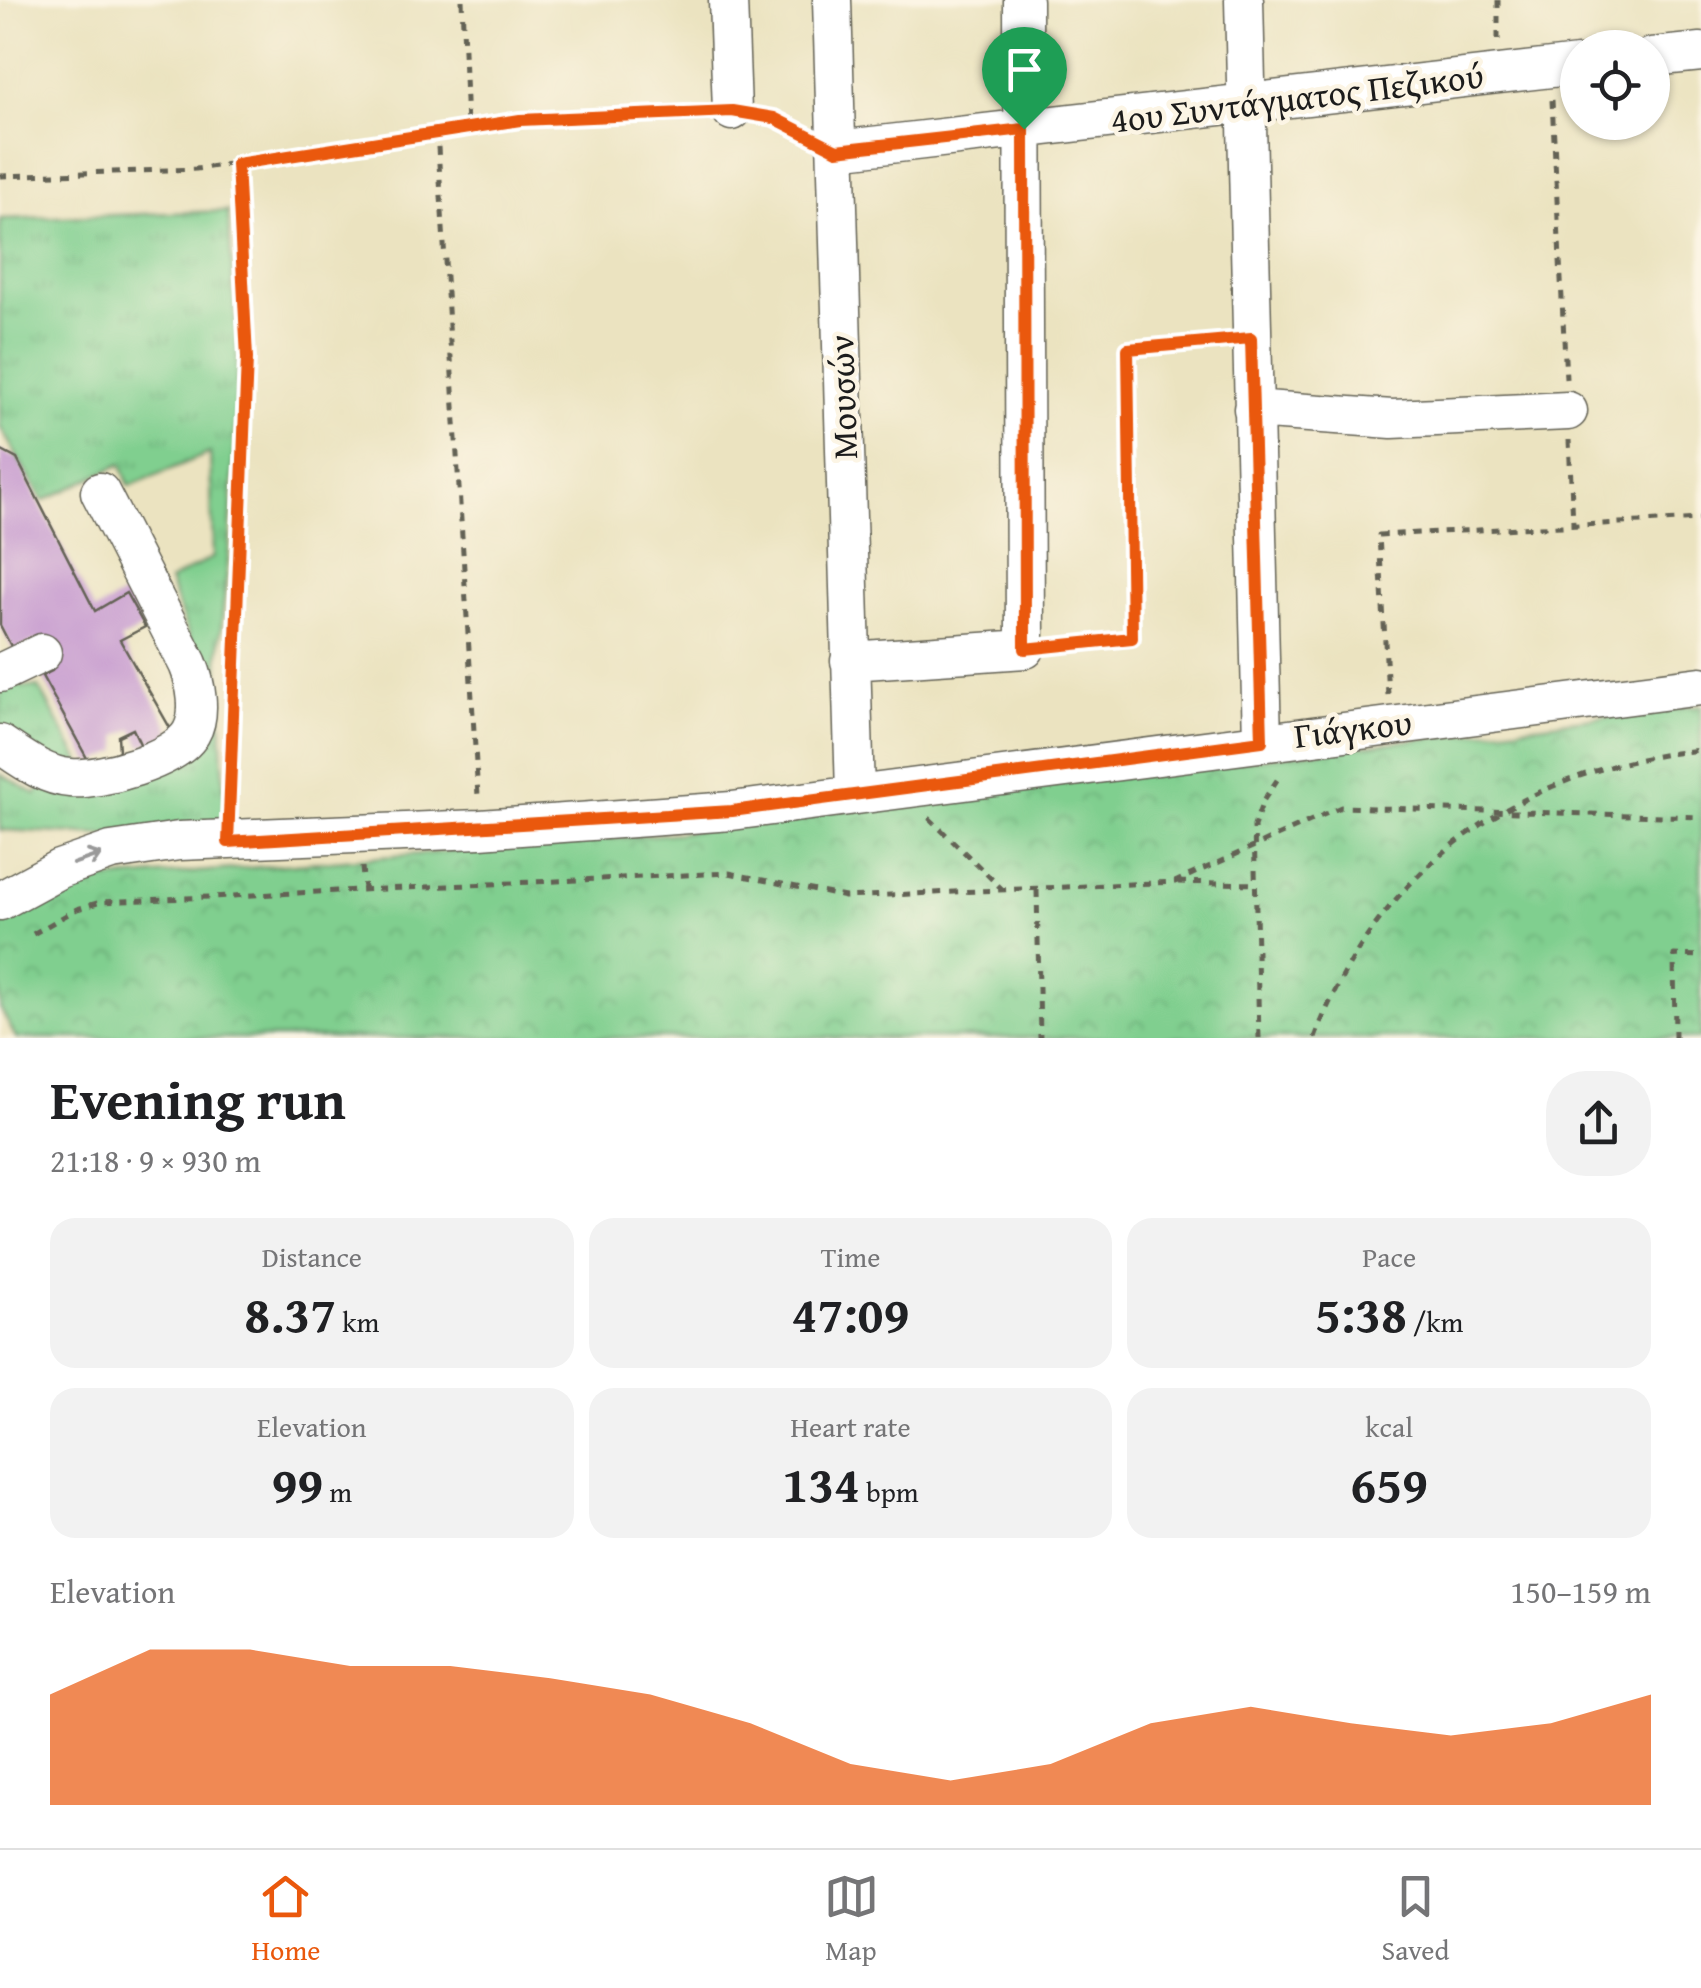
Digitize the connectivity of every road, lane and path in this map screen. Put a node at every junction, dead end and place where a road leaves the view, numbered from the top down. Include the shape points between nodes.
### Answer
1 (462, 0) edge
2 (728, 0) edge
3 (832, 0) edge
4 (1023, 0) edge
5 (1244, 0) edge
6 (1498, 0) edge
7 (1701, 52) edge
8 (1670, 55) edge
9 (1560, 66) edge
10 (1499, 74) junction
11 (1245, 104) junction
12 (732, 111) junction
13 (468, 128) junction
14 (1024, 129) junction
15 (438, 131) junction
16 (1565, 140) edge
17 (837, 150) junction
18 (237, 164) junction
19 (0, 176) edge
20 (1251, 338) junction
21 (1253, 409) junction
22 (1568, 411) junction
23 (100, 492) dead end
24 (1701, 519) edge
25 (1573, 523) junction
26 (1025, 649) junction
27 (42, 652) dead end
28 (850, 661) junction
29 (0, 673) edge
30 (1701, 686) edge
31 (1389, 724) junction
32 (1262, 741) junction
33 (0, 744) edge
34 (1701, 750) edge
35 (1294, 767) dead end
36 (899, 788) junction
37 (856, 794) junction
38 (1507, 808) junction
39 (1701, 817) edge
40 (480, 829) junction
41 (228, 842) junction
42 (1254, 849) junction
43 (1174, 882) junction
44 (1255, 884) junction
45 (1002, 890) junction
46 (1037, 890) junction
47 (0, 902) edge
48 (33, 934) dead end
49 (1701, 956) edge
50 (1040, 1038) edge
51 (1259, 1038) edge
52 (1315, 1038) edge
53 (1675, 1038) edge

1 - 13 path
2 - 12 street
3 - 17 street, Μουσών
4 - 14 street
5 - 11 street
6 - 10 path
7 - 8 street
9 - 10 street, 4ου Συντάγματος Πεζικού
10 - 11 street, 4ου Συντάγματος Πεζικού
11 - 14 street, 4ου Συντάγματος Πεζικού
11 - 20 street
12 - 13 path
12 - 17 path via 774,118
13 - 15 path
14 - 17 street, 4ου Συντάγματος Πεζικού
14 - 26 street
15 - 18 path
15 - 40 path
16 - 22 path
17 - 28 street, Μουσών
18 - 19 path
18 - 41 path via 247,358
20 - 21 street
20 - 26 path via 1128,349 1132,638
21 - 22 street via 1392,419
21 - 32 street
22 - 25 path
23 - 33 street via 188,664 194,726 186,741 141,764 82,778 53,774
24 - 25 path
25 - 31 path via 1379,535
26 - 28 street
27 - 29 street
28 - 37 street, Μουσών
30 - 31 street, Γιάγκου
31 - 32 street, Γιάγκου
32 - 36 street, Γιάγκου
34 - 38 path via 1586,771
35 - 42 path via 1278,775 1263,802
36 - 37 street, Γιάγκου
36 - 45 path
37 - 40 street, Γιάγκου via 732,811
38 - 39 path
38 - 42 path via 1341,807
38 - 52 path via 1449,846 1397,896 1358,946
40 - 41 street, Γιάγκου
47 -> 41 street, Γιάγκου via 59,869 111,851
42 - 43 path
42 - 44 path
43 - 44 path
43 - 46 path
44 - 51 path
45 - 46 path
45 - 48 path via 845,897 729,873 547,880 101,902
46 - 50 path
49 - 53 path via 1674,954

